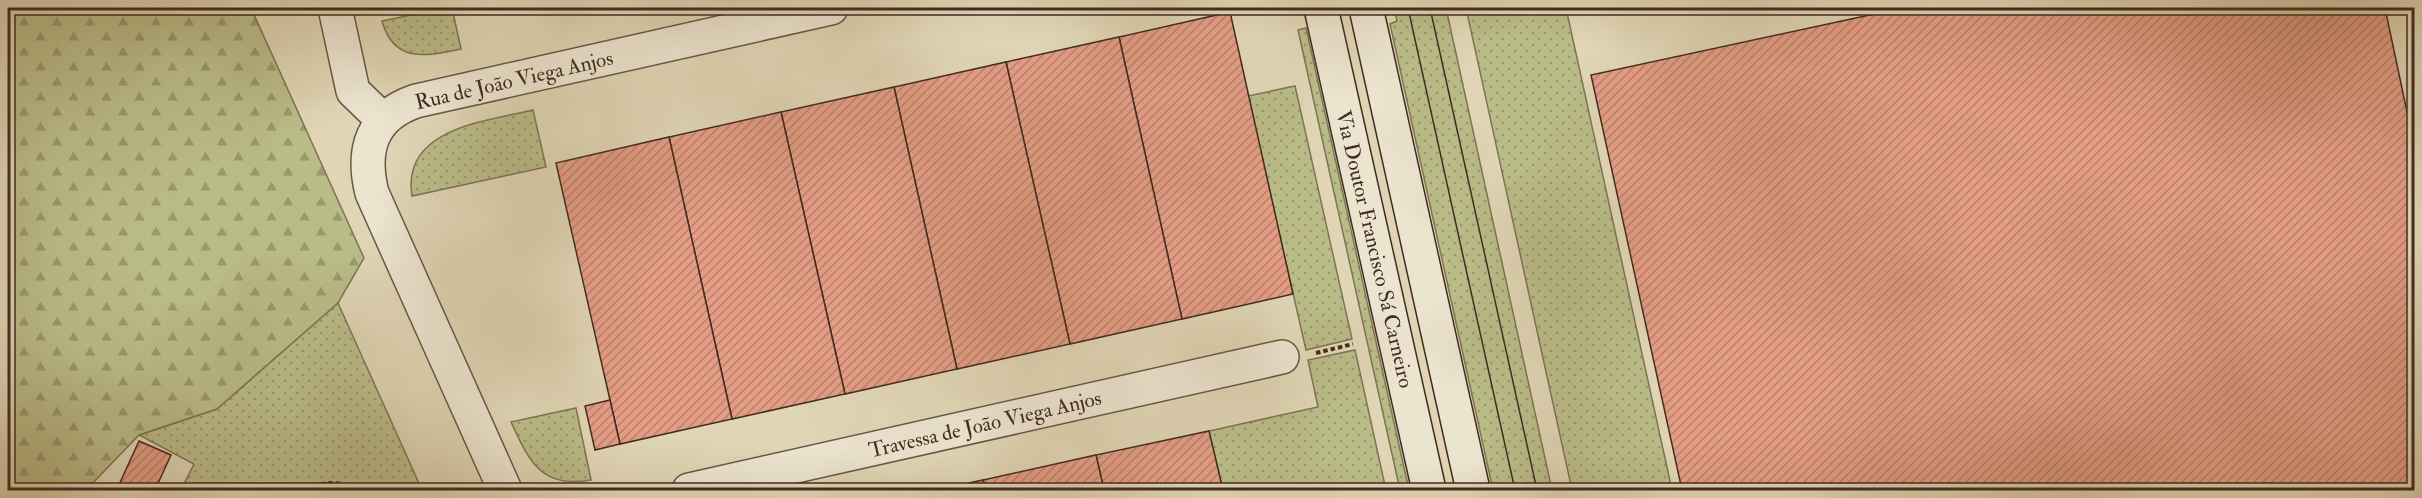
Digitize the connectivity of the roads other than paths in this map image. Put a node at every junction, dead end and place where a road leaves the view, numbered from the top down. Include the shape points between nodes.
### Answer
1 (335, 8) edge
2 (831, 8) edge
3 (1321, 8) edge
4 (1366, 8) edge
5 (383, 120) junction
6 (1294, 356) road end
7 (505, 490) edge
8 (689, 490) edge
9 (1429, 490) edge
10 (1473, 490) edge

1 - 5 street via 353,90
2 - 5 street, Rua de João Viega Anjos via 416,101 400,106
3 - 9 street, Via Doutor Francisco Sá Carneiro
4 - 10 street, Via Doutor Francisco Sá Carneiro
5 - 7 street via 368,158 372,193
6 - 8 street, Travessa de João Viega Anjos

